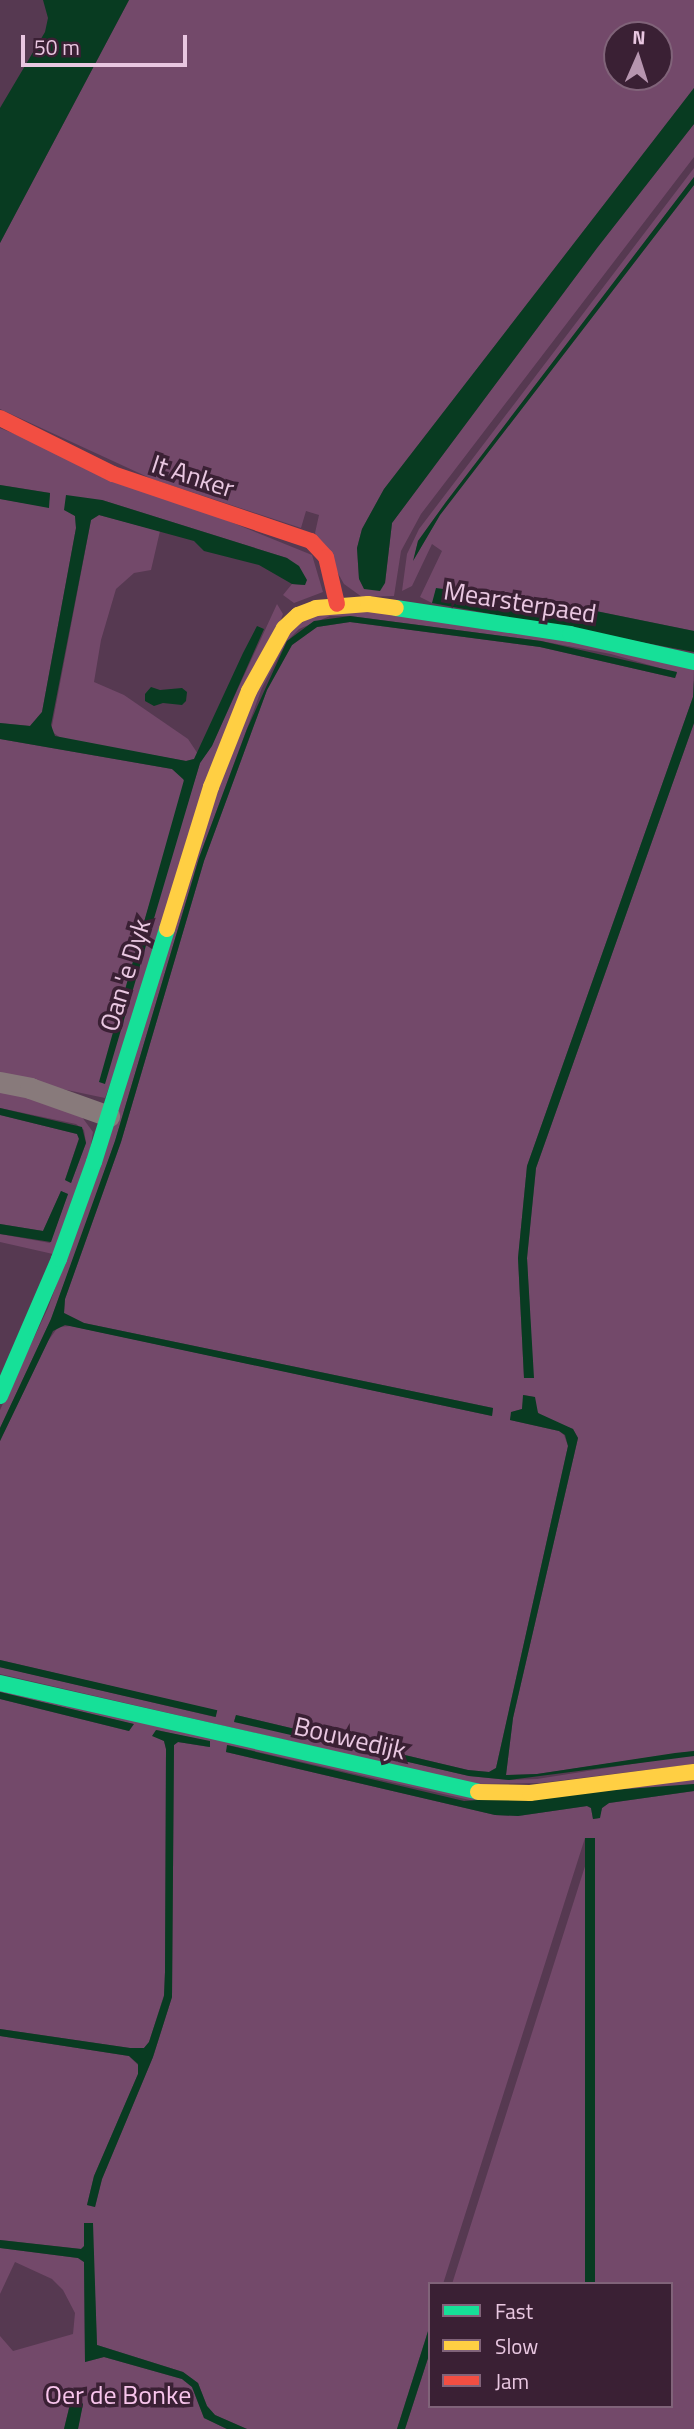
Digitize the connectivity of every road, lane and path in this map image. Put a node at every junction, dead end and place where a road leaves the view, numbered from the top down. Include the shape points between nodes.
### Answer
1 (0, 418) edge
2 (337, 604) junction
3 (694, 662) edge
4 (0, 1082) edge
5 (109, 1116) junction
6 (0, 1396) edge
7 (0, 1682) edge
8 (694, 1772) edge

1 - 2 street, It Anker via 113,474 311,541 326,557
2 - 3 street, Mearsterpaed via 396,608 570,634
2 - 5 street, Oan 'e Dyk via 298,615 284,628 249,691 191,846
4 - 5 street via 41,1091
5 - 6 street, Oan 'e Dyk via 63,1248
7 - 8 street, Bouwedijk via 474,1792 530,1793

